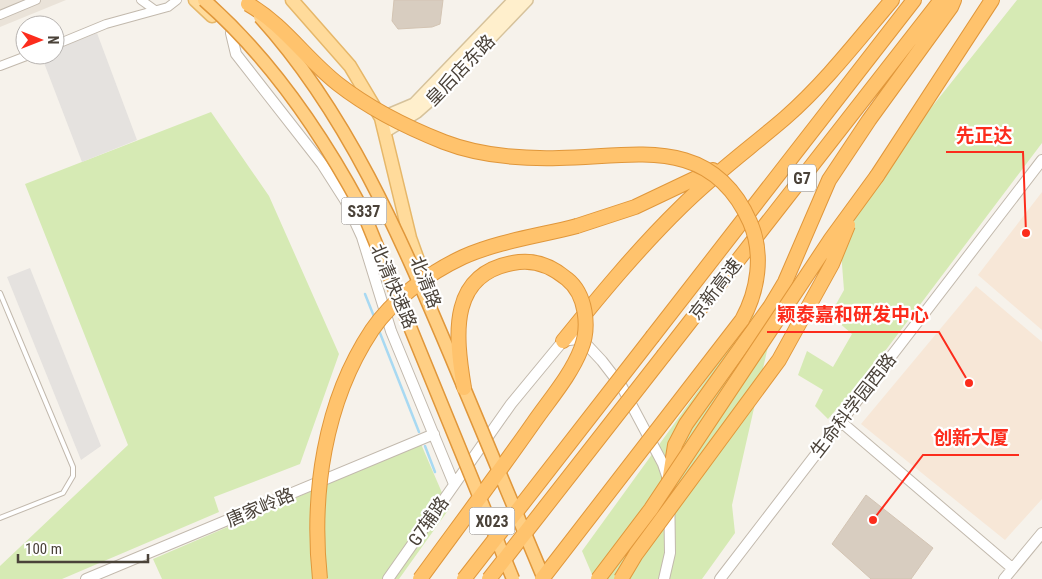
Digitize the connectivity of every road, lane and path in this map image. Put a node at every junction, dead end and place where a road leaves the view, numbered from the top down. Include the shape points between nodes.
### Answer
1 (36, 0) edge
2 (141, 0) edge
3 (177, 0) edge
4 (195, 0) edge
5 (204, 0) edge
6 (292, 0) edge
7 (514, 0) edge
8 (527, 0) edge
9 (892, 0) edge
10 (914, 0) edge
11 (940, 0) edge
12 (954, 0) edge
13 (992, 0) edge
14 (246, 2) edge
15 (156, 10) junction
16 (1, 12) edge
17 (230, 33) junction
18 (65, 41) edge
19 (15, 60) edge
20 (0, 66) edge
21 (381, 118) junction
22 (386, 131) junction
23 (1042, 160) edge
24 (729, 162) junction
25 (858, 205) junction
26 (0, 293) edge
27 (563, 341) junction
28 (464, 388) junction
29 (840, 421) junction
30 (434, 434) junction
31 (484, 440) junction
32 (468, 462) junction
33 (669, 482) junction
34 (454, 484) junction
35 (0, 518) edge
36 (1042, 533) edge
37 (1012, 568) junction
38 (86, 579) edge
39 (320, 579) edge
40 (388, 579) edge
41 (420, 579) edge
42 (464, 579) edge
43 (489, 579) edge
44 (514, 579) edge
45 (542, 579) edge
46 (598, 579) edge
47 (621, 579) edge
48 (664, 579) edge
49 (720, 579) edge
50 (1004, 579) edge

1 - 16 street
2 - 15 street
3 - 15 street
4 - 17 main road, 北清路 / S337
5 - 44 highway, 北清快速路, bridge via 229,22 280,81 361,207
6 - 21 main road, 北清路 / S337 via 350,66
7 - 21 main road, 皇后店东路 via 414,104
8 - 22 main road, 皇后店东路 via 434,97
9 - 24 highway via 822,81 785,117
10 - 42 highway, 京新高速 / G7, bridge
11 - 43 highway, 京新高速 / G7, bridge
12 - 33 highway via 829,180 770,307 674,445
13 - 25 highway, bridge
14 - 28 highway, 北清快速路, bridge via 313,86 364,165 416,272
14 - 45 highway, bridge via 269,16 337,84 372,108 414,130 447,143 501,156 557,158 640,153 670,157 702,166 720,180 742,206 756,241 757,278 751,304 742,320
15 - 18 street via 106,24
17 - 30 street, 北清路 via 236,54 322,164 345,200 362,237 391,331
17 - 32 main road, 北清路 / S337 via 259,60 290,97 346,176 395,281
19 - 20 street
21 - 22 main road, 北清路 / S337
22 - 31 main road, 北清路 / S337 via 410,238
23 - 29 street, 生命科学园西路
24 - 27 highway via 650,238
24 - 39 highway, bridge via 651,200 607,217 503,244 456,261 424,280 392,307 372,330 346,381 326,444 318,502
25 - 46 highway, bridge via 831,239 651,510
25 - 47 highway, bridge via 832,264 779,360
26 - 35 lane via 73,476 64,492
27 - 31 street, G7辅路
27 - 33 street via 576,339 588,346 622,387 663,464
28 - 41 highway, bridge via 458,352 459,312 474,283 496,268 521,262 546,266 571,282 580,296 586,325 578,356
28 - 45 highway, 北清快速路, bridge
29 - 37 street
29 - 49 street, 生命科学园西路
30 - 34 street, 北清路
30 - 38 street, 唐家岭路
31 - 32 street, G7辅路
31 - 45 main road, 北清路 / S337
32 - 34 street, G7辅路
32 - 44 main road, 北清路 / X023
33 - 48 street via 670,553
34 - 40 street, G7辅路
36 - 37 street
37 - 50 street

